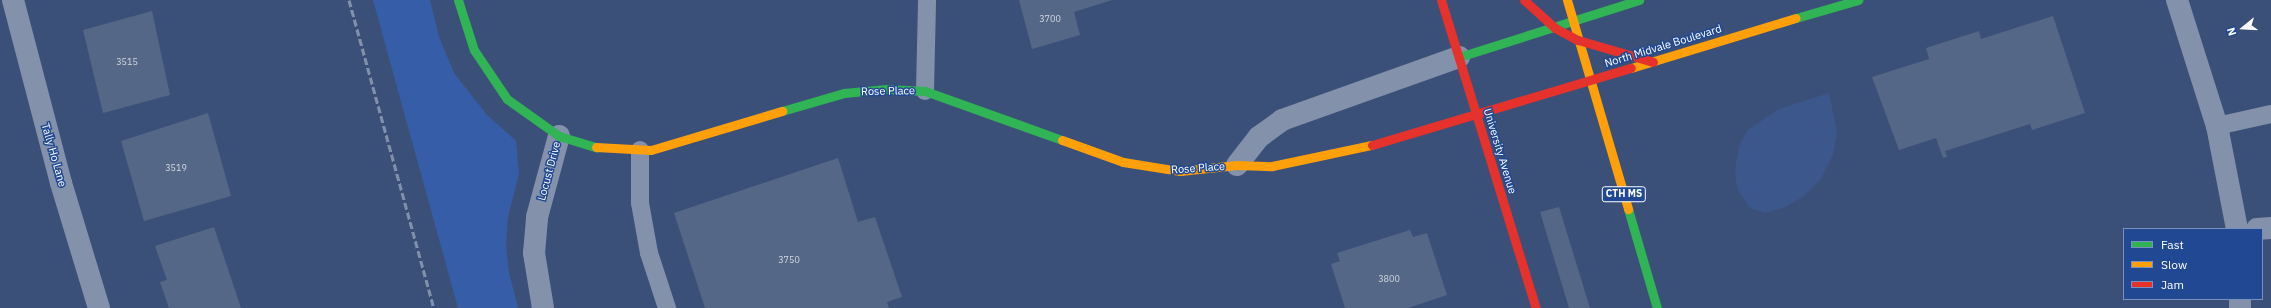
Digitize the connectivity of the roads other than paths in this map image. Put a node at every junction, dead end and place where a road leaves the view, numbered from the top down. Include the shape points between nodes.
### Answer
1 (13, 0) edge
2 (458, 0) edge
3 (928, 0) edge
4 (1441, 0) edge
5 (1524, 0) edge
6 (1567, 0) edge
7 (1639, 0) edge
8 (1858, 0) edge
9 (2177, 0) edge
10 (1574, 22) junction
11 (1555, 28) junction
12 (1578, 40) junction
13 (1458, 57) junction
14 (1653, 62) junction
15 (1591, 80) junction
16 (925, 91) junction
17 (1475, 113) junction
18 (2271, 114) edge
19 (2217, 126) junction
20 (558, 136) junction
21 (640, 150) junction
22 (1237, 165) junction
23 (2237, 228) edge
24 (99, 308) edge
25 (543, 308) edge
26 (667, 308) edge
27 (1536, 308) edge
28 (1657, 308) edge

1 - 24 street, Tally Ho Lane via 61,183
2 - 20 main road, Locust Drive via 474,50 507,99
3 - 16 lane
4 - 13 main road, University Avenue
5 - 11 main road
6 - 10 main road, CTH MS
7 - 10 main road
8 - 14 main road, North Midvale Boulevard
9 - 19 street
10 - 11 main road
10 - 12 main road, CTH MS
11 - 12 main road
11 - 13 main road
12 - 14 main road
12 - 15 main road, CTH MS
13 - 17 main road, University Avenue
13 - 22 street, Rose Place via 1282,120 1259,137
14 - 15 main road, North Midvale Boulevard
15 - 17 main road, North Midvale Boulevard
15 - 28 main road, CTH MS
16 - 21 main road, Rose Place via 887,89 844,93 651,150
16 - 22 main road, Rose Place via 1123,162 1180,171
17 - 22 main road, Rose Place via 1317,158 1272,166
17 - 27 main road, University Avenue
18 - 19 lane
19 - 23 street
20 - 21 main road, Rose Place via 593,147
20 - 25 street, Locust Drive via 537,217 534,253
21 - 26 lane via 640,202 649,253

